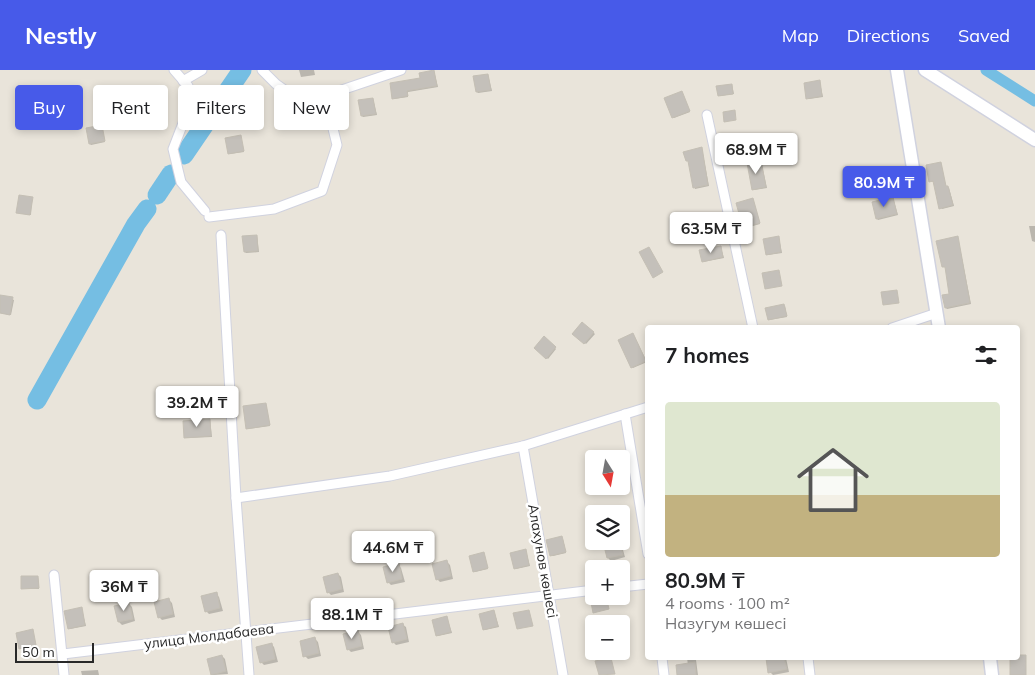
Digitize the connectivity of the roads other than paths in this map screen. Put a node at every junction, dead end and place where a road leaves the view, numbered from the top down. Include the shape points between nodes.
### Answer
1 (174, 70) edge
2 (202, 70) edge
3 (262, 70) edge
4 (401, 70) edge
5 (897, 70) edge
6 (926, 70) edge
7 (183, 81) junction
8 (277, 85) edge
9 (349, 88) edge
10 (707, 115) dead end
11 (333, 130) edge
12 (1035, 140) edge
13 (221, 235) dead end
14 (937, 313) junction
15 (751, 325) edge
16 (901, 325) edge
17 (939, 325) edge
18 (645, 408) edge
19 (625, 414) junction
20 (523, 446) junction
21 (236, 498) junction
22 (645, 536) edge
23 (54, 576) dead end
24 (645, 584) edge
25 (630, 586) edge
26 (585, 591) edge
27 (549, 595) junction
28 (246, 632) junction
29 (63, 654) junction
30 (662, 660) edge
31 (808, 660) edge
32 (990, 660) edge
33 (64, 675) edge
34 (248, 675) edge
35 (563, 675) edge
36 (664, 675) edge
37 (810, 675) edge
38 (992, 675) edge

1 - 7 street
2 - 7 street
3 - 8 street
4 - 9 street
5 - 14 street
6 - 12 street
7 - 11 street via 188,86 185,118 173,149 181,182 207,214 274,209 322,191 337,145
10 - 15 street
13 - 21 street
14 - 16 street
14 - 17 street
18 - 19 street
19 - 20 street
19 - 22 street
20 - 21 street via 390,476
20 - 27 street, Алахунов көшесі
21 - 28 street
23 - 29 street
24 - 25 street
26 - 27 street, улица Молдабаева
27 - 28 street, улица Молдабаева
27 - 35 street, Алахунов көшесі
28 - 29 street, улица Молдабаева
28 - 34 street
29 - 33 street
30 - 36 street
31 - 37 street
32 - 38 street

